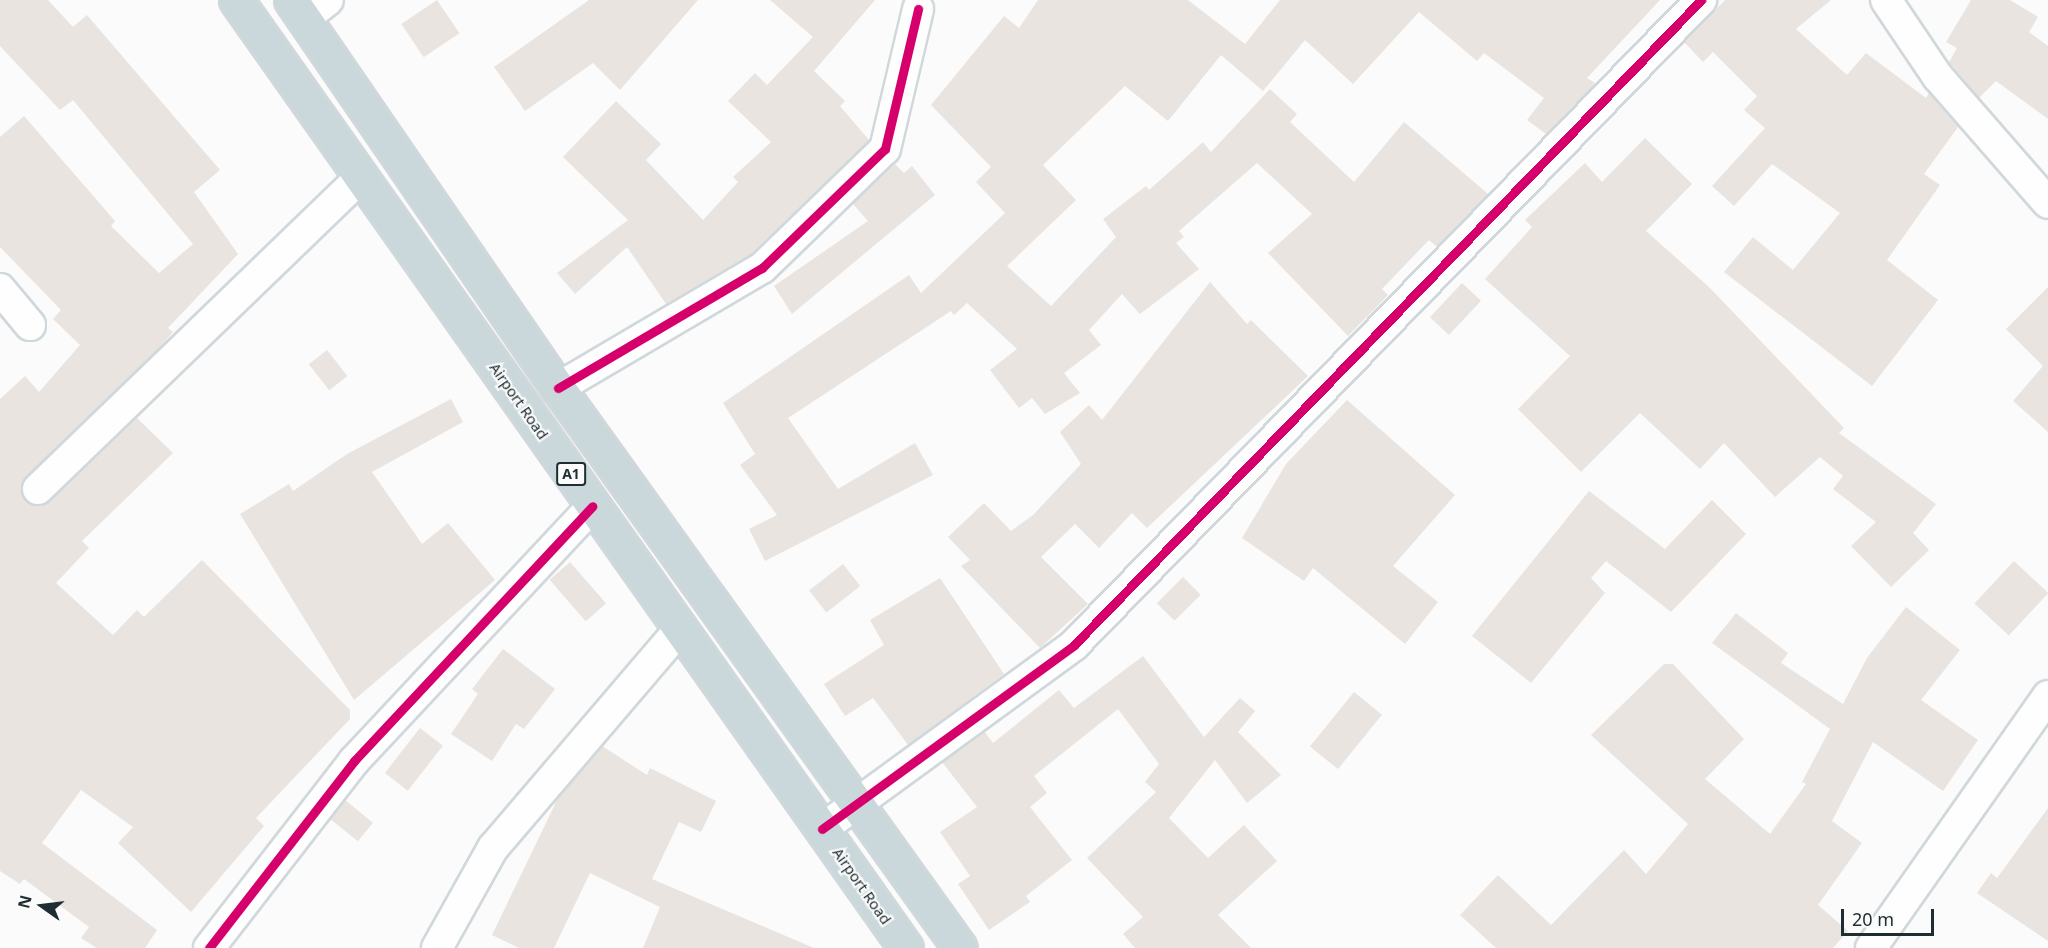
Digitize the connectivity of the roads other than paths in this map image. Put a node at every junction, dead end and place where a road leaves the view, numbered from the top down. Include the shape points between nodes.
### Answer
1 (236, 0) edge
2 (1701, 0) edge
3 (1886, 0) edge
4 (308, 6) edge
5 (918, 9) dead end
6 (360, 178) junction
7 (2048, 203) edge
8 (0, 289) edge
9 (30, 325) dead end
10 (558, 388) junction
11 (38, 489) dead end
12 (593, 506) junction
13 (680, 629) junction
14 (2048, 696) edge
15 (858, 805) junction
16 (822, 829) junction
17 (209, 948) edge
18 (437, 948) edge
19 (906, 948) edge
20 (960, 948) edge
21 (1871, 948) edge

1 - 6 highway, Airport Road / A1
2 - 15 street via 1074,645
3 - 7 street via 1938,77
4 - 10 highway, A1
5 - 10 street via 885,149 762,268
6 - 11 street
6 - 12 highway, Airport Road / A1
8 - 9 street
10 - 15 highway, A1
12 - 13 highway, Airport Road / A1
12 - 17 street via 354,761
13 - 16 highway, Airport Road / A1
13 - 18 street via 493,848
14 - 21 street
15 - 16 street
15 - 20 highway, A1
16 - 19 highway, Airport Road / A1

